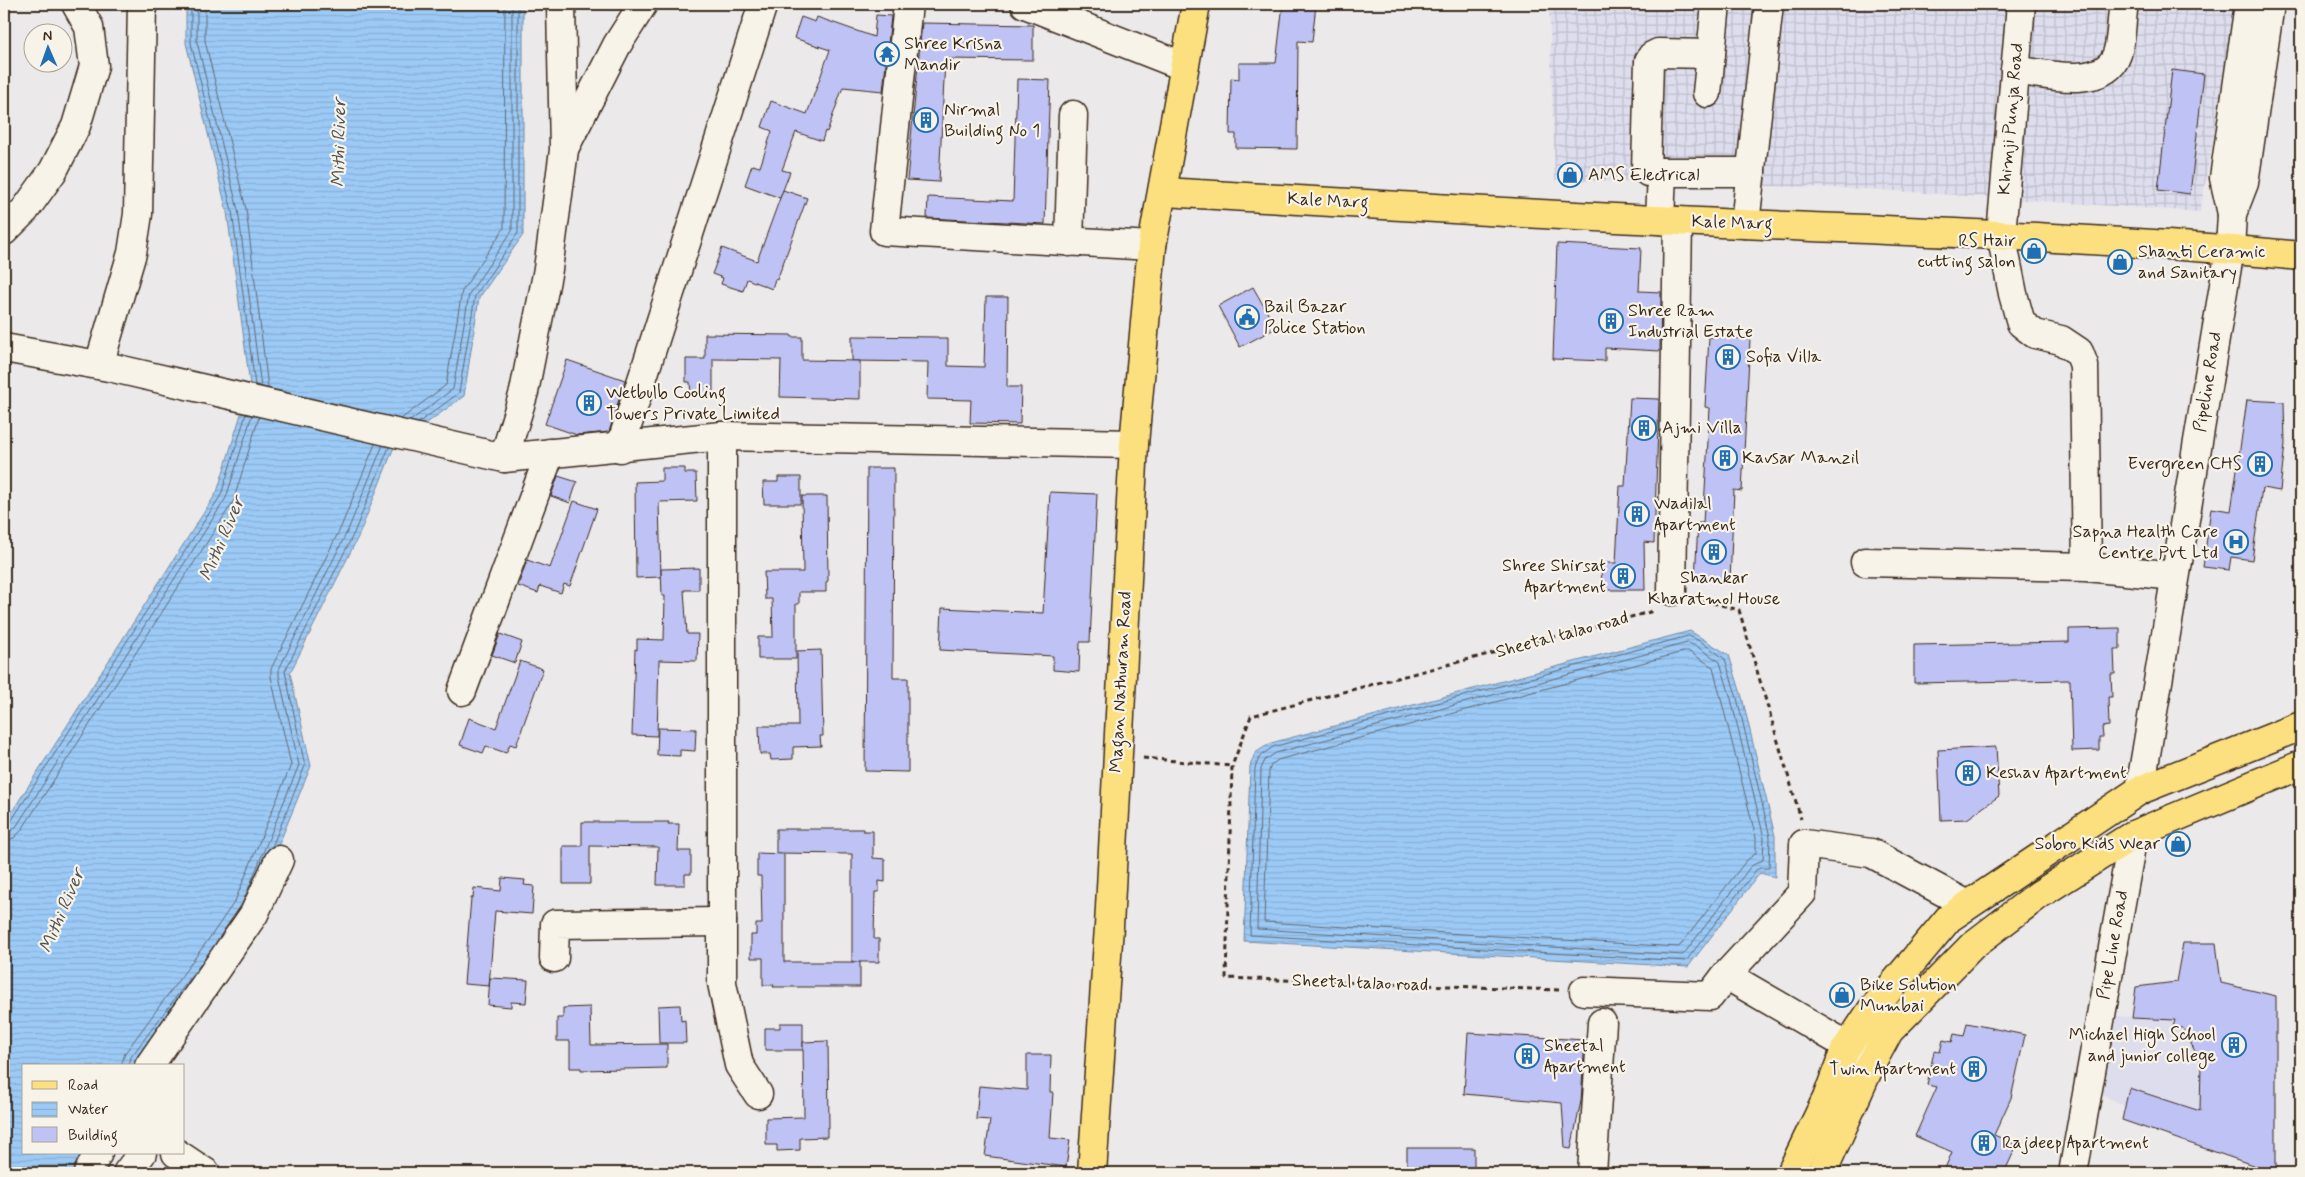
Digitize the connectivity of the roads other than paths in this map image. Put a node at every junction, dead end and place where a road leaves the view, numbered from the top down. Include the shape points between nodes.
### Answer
1 (76, 4) edge
2 (142, 4) edge
3 (561, 4) edge
4 (643, 4) edge
5 (763, 4) edge
6 (908, 4) edge
7 (1025, 4) edge
8 (1196, 4) edge
9 (1716, 4) edge
10 (1769, 4) edge
11 (2021, 4) edge
12 (2124, 4) edge
13 (2249, 4) edge
14 (2270, 4) edge
15 (1711, 54) junction
16 (1183, 66) junction
17 (2015, 70) junction
18 (1707, 92) dead end
19 (1073, 115) dead end
20 (2242, 124) junction
21 (564, 150) junction
22 (1662, 172) junction
23 (1751, 172) junction
24 (1163, 192) junction
25 (1669, 221) junction
26 (1745, 224) junction
27 (4, 231) edge
28 (2001, 234) junction
29 (1068, 242) junction
30 (1152, 246) junction
31 (2230, 249) junction
32 (2301, 256) edge
33 (4, 348) edge
34 (104, 366) junction
35 (722, 436) junction
36 (1134, 444) junction
37 (620, 448) junction
38 (550, 453) junction
39 (504, 458) junction
40 (1865, 562) dead end
41 (2087, 567) junction
42 (2175, 576) junction
43 (1672, 591) road end
44 (462, 692) dead end
45 (2301, 726) edge
46 (2301, 765) edge
47 (2140, 790) junction
48 (2133, 835) junction
49 (279, 860) dead end
50 (1968, 905) junction
51 (722, 922) junction
52 (554, 958) dead end
53 (1726, 975) junction
54 (1584, 991) road end
55 (1602, 1023) dead end
56 (1848, 1046) junction
57 (1875, 1057) junction
58 (150, 1064) edge
59 (758, 1094) dead end
60 (141, 1154) edge
61 (178, 1154) edge
62 (128, 1173) edge
63 (206, 1173) edge
64 (1092, 1173) edge
65 (1592, 1173) edge
66 (1791, 1173) edge
67 (1822, 1173) edge
68 (2073, 1173) edge

1 - 27 street via 89,28 94,66 76,126 54,171
2 - 34 street via 138,214 132,253
3 - 21 street
4 - 21 street via 616,45
5 - 37 street
6 - 29 street via 884,231
7 - 16 street
8 - 16 main road, Magan Nathuram Road
9 - 15 street
10 - 23 street
11 - 17 street, Khimji Punja Road
12 - 17 street via 2117,54 2107,69 2089,77
13 - 20 street
14 - 20 street, Pipeline Road
15 - 18 street
15 - 22 street via 1658,53 1649,61 1645,165 1648,172
16 - 24 main road, Magan Nathuram Road
17 - 28 street, Khimji Punja Road
19 - 29 street
20 - 31 street, Pipeline Road via 2244,183 2232,214
21 - 39 street via 548,269 524,392
22 - 23 street
22 - 25 street
23 - 26 street
24 - 25 main road, Kale Marg
24 - 30 main road, Magan Nathuram Road
25 - 26 main road, Kale Marg
25 - 43 street
26 - 28 main road, Kale Marg
28 - 31 main road, Kale Marg
28 - 41 street, Khimji Punja Road via 2022,323 2036,334 2061,340 2079,352 2084,366
29 - 30 street
30 - 36 main road, Magan Nathuram Road
31 - 32 main road, Kale Marg
31 - 42 street, Pipeline Road
33 - 34 street
34 - 39 street
35 - 36 street
35 - 37 street
35 - 51 street
36 - 64 main road, Magan Nathuram Road via 1109,928
37 - 38 street
38 - 39 street
38 - 44 street
40 - 41 street
41 - 42 street
42 - 47 street, Pipeline Road
45 - 47 main road
46 - 48 main road
47 - 50 main road
48 - 57 main road via 2040,894 1973,945 1889,1031
48 - 68 street, Pipe Line Road
49 - 58 street via 254,914
50 - 53 street via 1871,854 1804,844 1802,893
50 - 56 main road via 1949,918 1871,1011
51 - 52 street via 555,924
51 - 59 street via 722,983 739,1065
53 - 54 street via 1710,996
53 - 56 street
55 - 65 street
56 - 57 street
56 - 66 main road
57 - 67 main road
60 - 62 street
61 - 63 street

